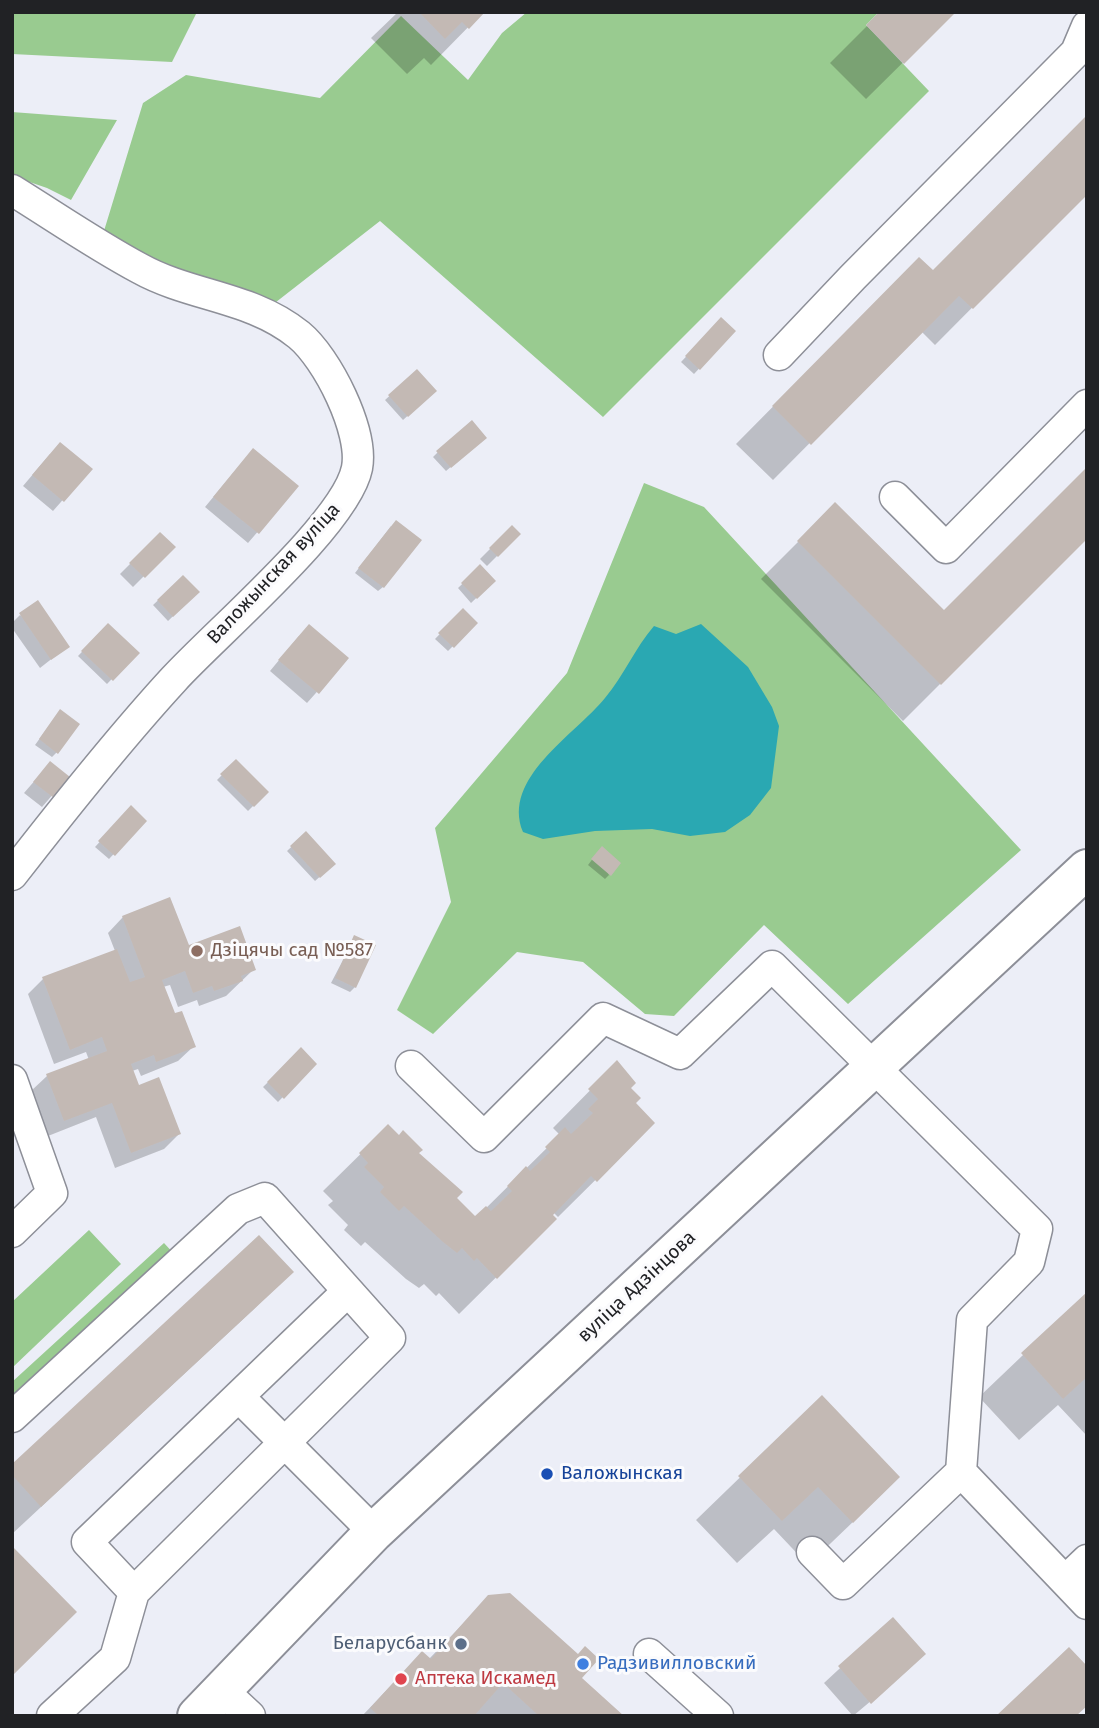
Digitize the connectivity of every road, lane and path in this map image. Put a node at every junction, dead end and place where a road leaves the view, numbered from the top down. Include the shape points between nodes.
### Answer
1 (1083, 47) edge
2 (12, 190) edge
3 (779, 355) dead end
4 (1087, 405) edge
5 (895, 497) dead end
6 (1087, 869) edge
7 (12, 875) edge
8 (875, 1065) junction
9 (411, 1066) dead end
10 (12, 1080) edge
11 (12, 1232) edge
12 (348, 1292) junction
13 (239, 1397) junction
14 (12, 1417) edge
15 (284, 1441) junction
16 (961, 1472) junction
17 (374, 1532) junction
18 (812, 1552) dead end
19 (1087, 1560) edge
20 (1065, 1581) junction
21 (134, 1592) junction
22 (1087, 1604) edge
23 (649, 1654) dead end
24 (209, 1702) edge
25 (52, 1716) edge
26 (250, 1716) edge
27 (718, 1716) edge

1 - 3 street
2 - 7 street, Валожынская вуліца via 139,269 200,293 247,304 300,336 343,399 358,467 345,498 316,534 175,678
4 - 5 street via 946,548
6 - 8 main road, вуліца Адзінцова
8 - 9 street via 772,966 680,1054 603,1018 484,1137
8 - 16 street via 1037,1229 1029,1262 972,1320
8 - 17 main road, вуліца Адзінцова
10 - 11 street via 52,1193
12 - 13 street
12 - 14 street via 265,1198 238,1209
12 - 15 street via 390,1338
13 - 15 street
13 - 21 street via 87,1542
15 - 17 street
15 - 21 street
16 - 18 street via 843,1584
16 - 20 street
17 - 24 main road, вуліца Адзінцова
19 - 20 street
20 - 22 street
21 - 25 street via 115,1658
23 - 27 street
24 - 26 street

